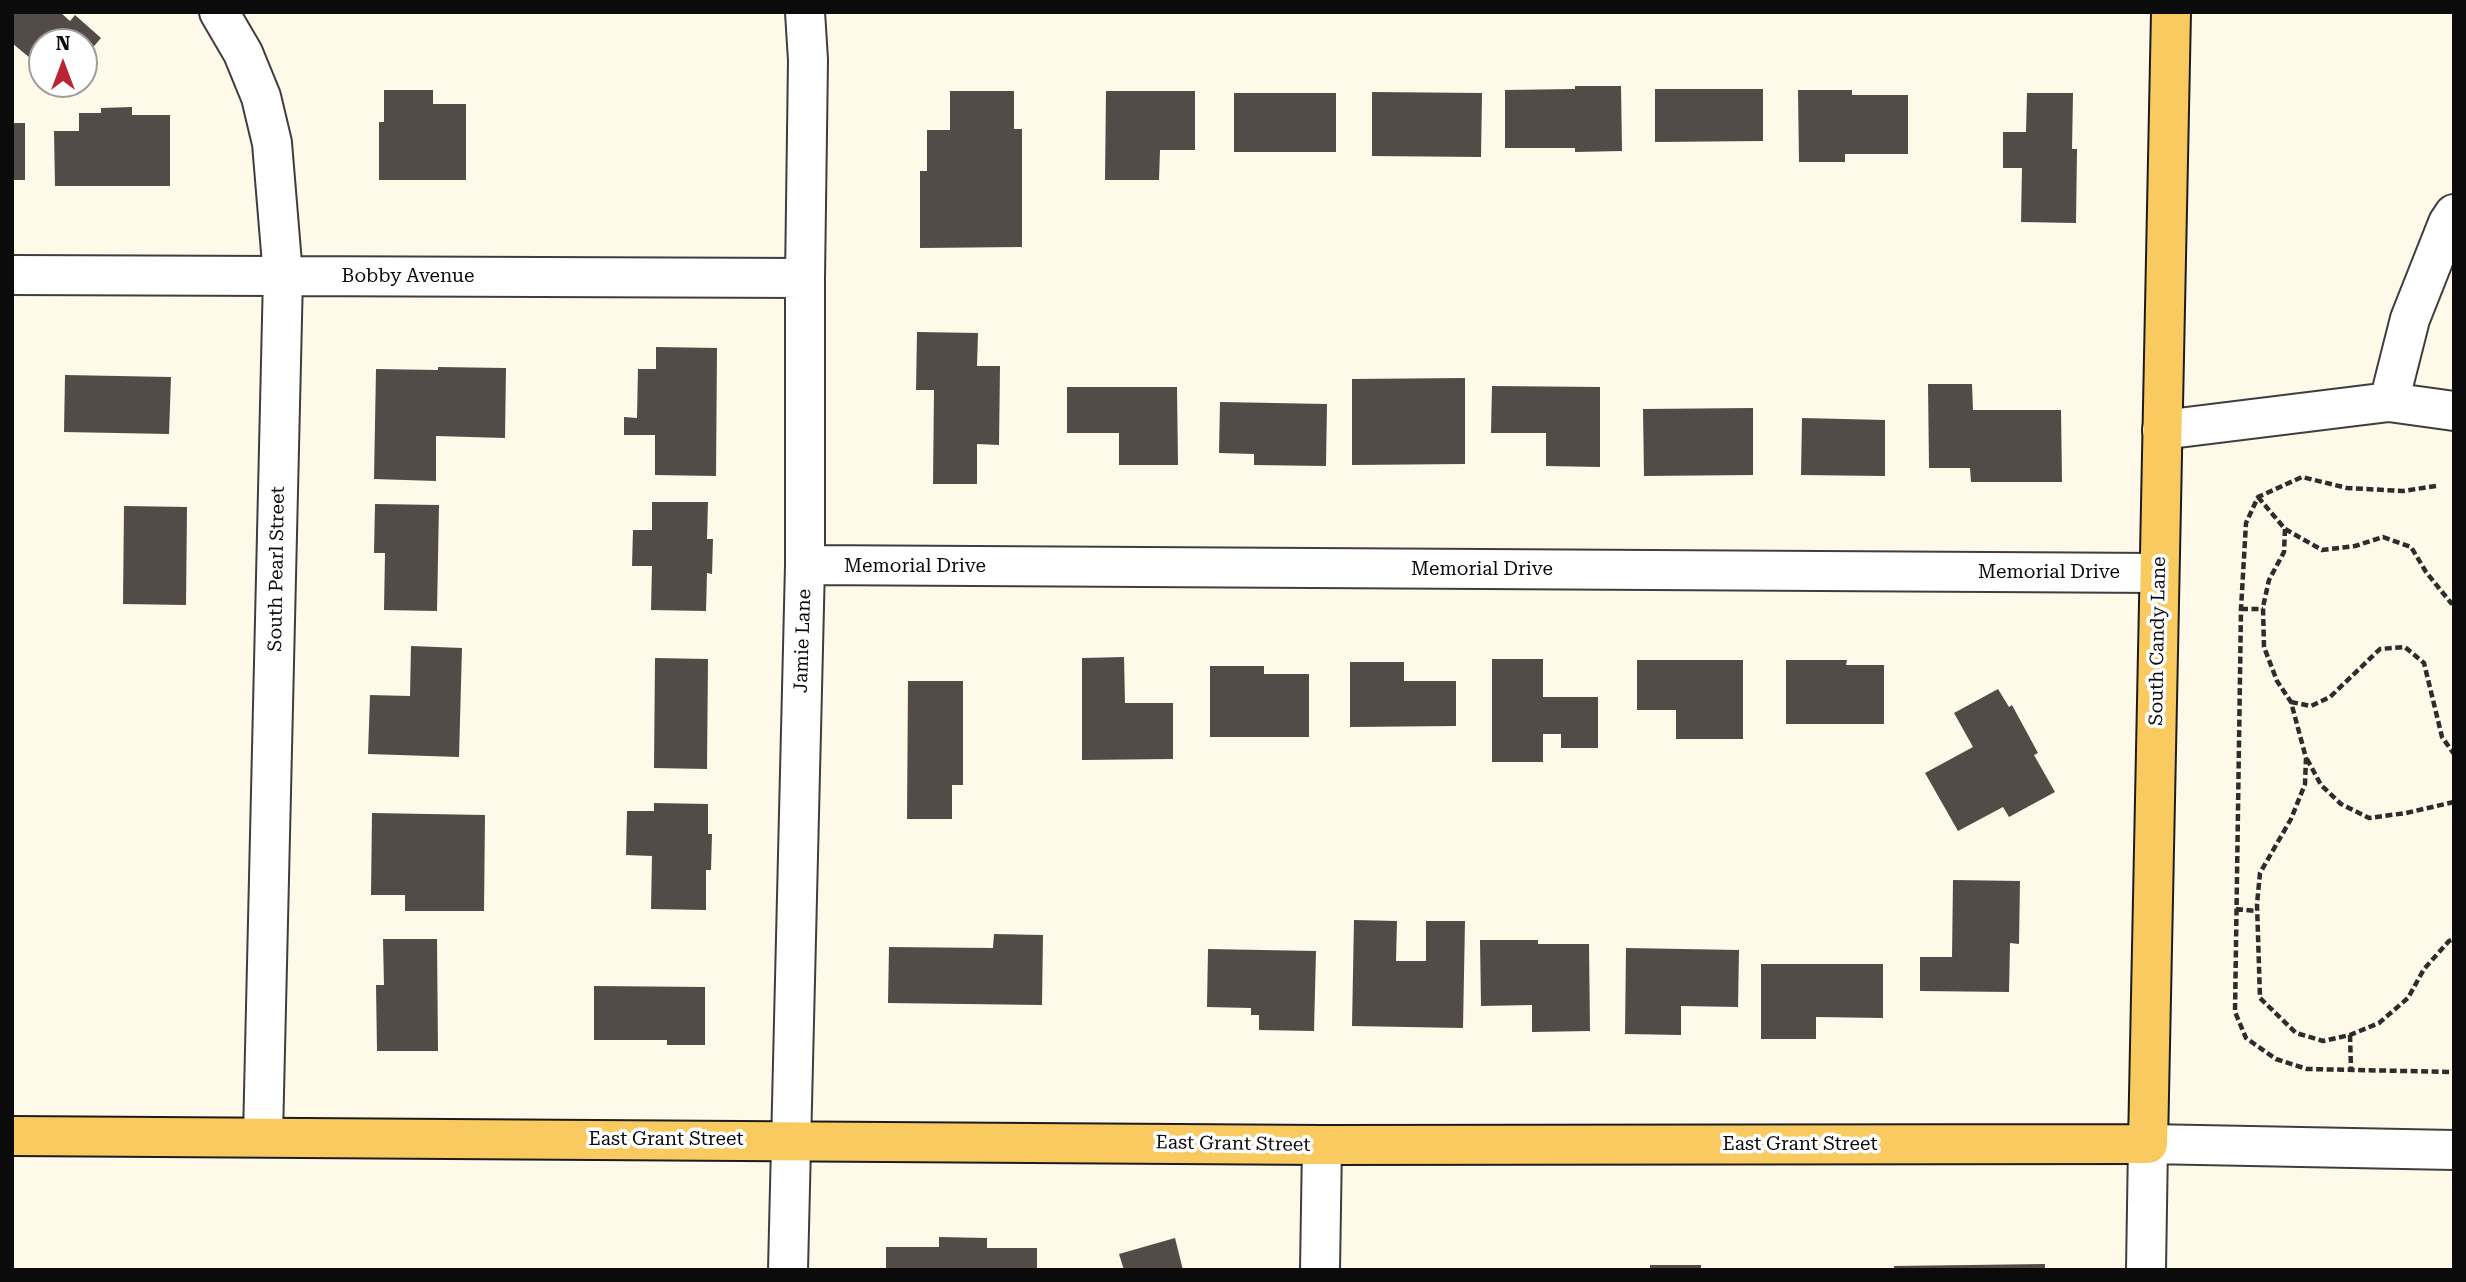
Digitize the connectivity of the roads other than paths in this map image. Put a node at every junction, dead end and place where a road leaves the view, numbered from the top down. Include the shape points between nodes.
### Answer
1 (219, 12) edge
2 (805, 12) edge
3 (2171, 12) edge
4 (2454, 214) edge
5 (12, 275) edge
6 (284, 276) junction
7 (805, 278) junction
8 (2389, 402) junction
9 (2454, 411) edge
10 (2162, 430) junction
11 (805, 565) junction
12 (2159, 573) junction
13 (12, 1136) edge
14 (263, 1136) junction
15 (790, 1140) junction
16 (2148, 1144) junction
17 (1322, 1145) junction
18 (2454, 1150) edge
19 (788, 1270) edge
20 (1321, 1270) edge
21 (2146, 1270) edge

1 - 6 street, South Pearl Street via 261,97 272,143
2 - 7 street, Jamie Lane
3 - 10 main road, South Candy Lane
4 - 8 street via 2410,319
5 - 6 street, Bobby Avenue
6 - 7 street, Bobby Avenue
6 - 14 street, South Pearl Street
7 - 11 street, Jamie Lane
8 - 9 street
8 - 10 street
10 - 12 main road, South Candy Lane
11 - 12 street, Memorial Drive
11 - 15 street, Jamie Lane
12 - 16 main road, South Candy Lane
13 - 14 main road, East Grant Street
14 - 15 main road, East Grant Street
15 - 17 main road, East Grant Street
15 - 19 street, Jamie Lane
16 - 17 main road, East Grant Street
16 - 18 street, East Grant Street
16 - 21 street, South Candy Lane
17 - 20 street

